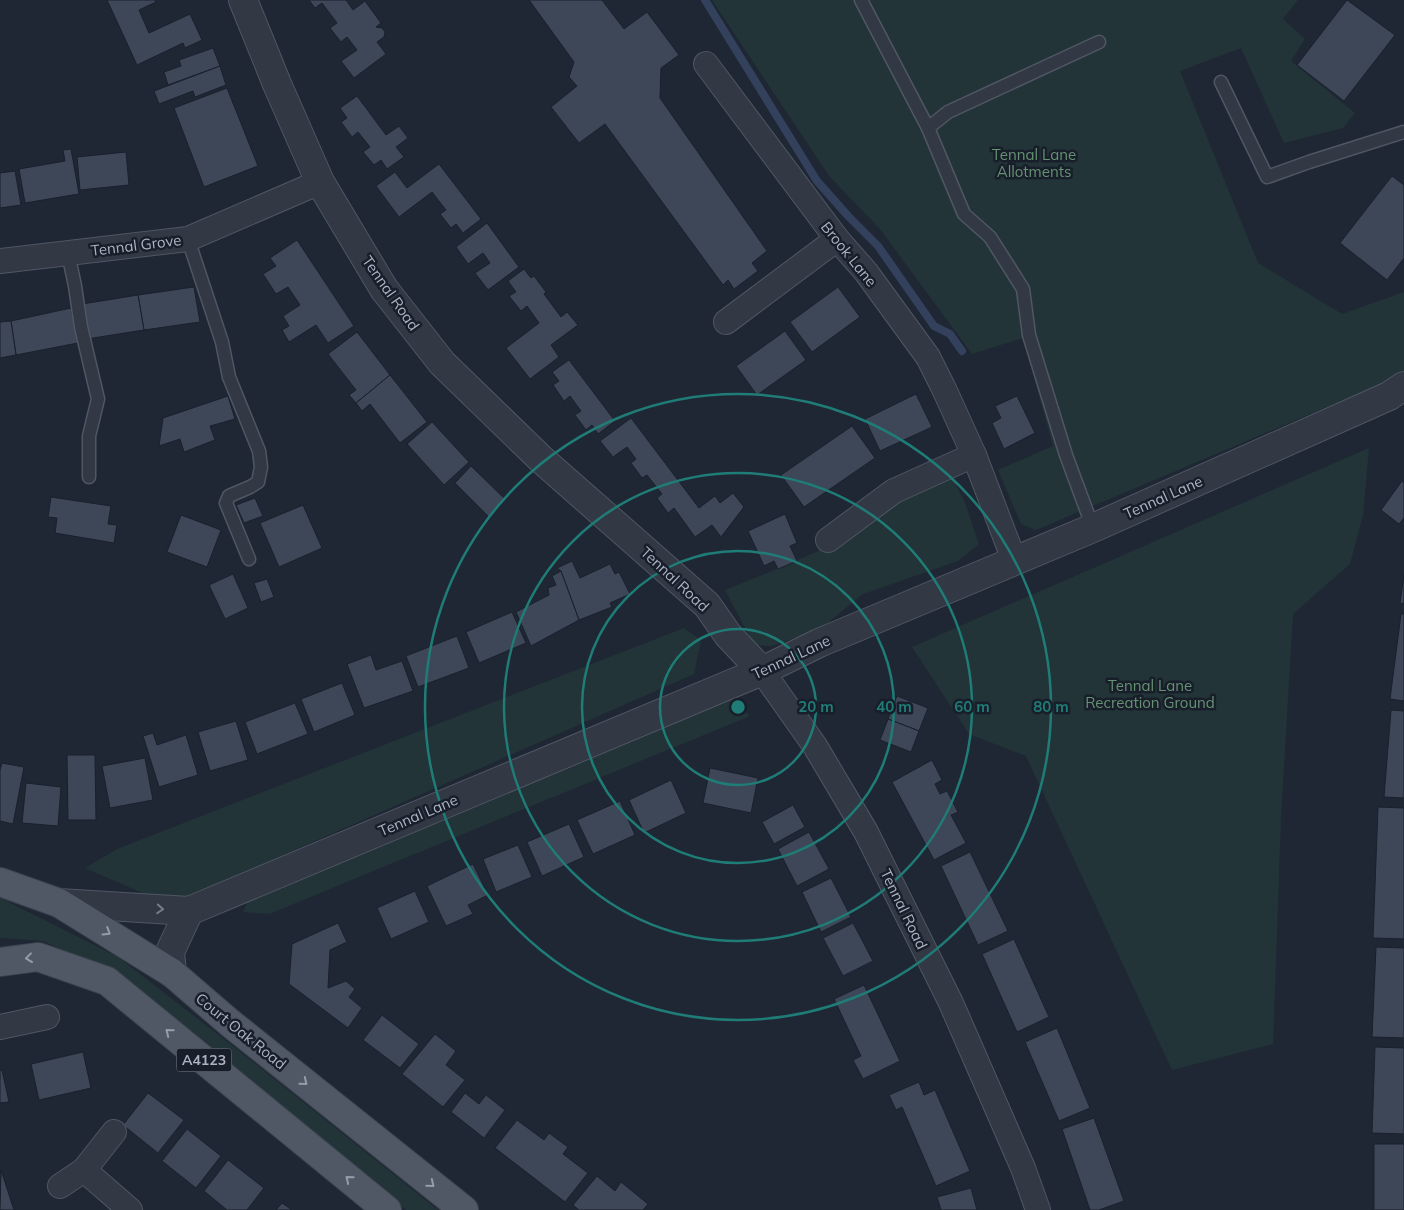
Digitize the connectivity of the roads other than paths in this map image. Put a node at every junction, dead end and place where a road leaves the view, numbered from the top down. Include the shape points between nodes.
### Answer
1 (243, 0) edge
2 (861, 0) edge
3 (1099, 42) dead end
4 (706, 64) dead end
5 (1220, 82) dead end
6 (928, 128) junction
7 (1404, 132) edge
8 (320, 182) junction
9 (188, 239) junction
10 (836, 240) junction
11 (68, 253) junction
12 (0, 261) edge
13 (726, 322) dead end
14 (1399, 393) edge
15 (974, 455) junction
16 (89, 477) dead end
17 (1093, 528) junction
18 (828, 540) dead end
19 (248, 559) dead end
20 (1014, 560) junction
21 (762, 671) junction
22 (0, 882) edge
23 (59, 903) junction
24 (189, 911) junction
25 (0, 962) edge
26 (172, 973) junction
27 (47, 1017) dead end
28 (0, 1027) edge
29 (114, 1132) dead end
30 (84, 1170) junction
31 (60, 1186) dead end
32 (130, 1210) edge
33 (387, 1210) edge
34 (464, 1210) edge
35 (1038, 1210) edge

1 - 8 street, Tennal Road
2 - 6 lane
3 - 6 lane via 948,112
4 - 10 street, Brook Lane
5 - 7 lane via 1266,177
6 - 17 lane via 964,214 990,237 1023,289 1029,335 1066,455
8 - 9 street, Tennal Grove
8 - 21 street, Tennal Road via 384,290 442,363 541,459 707,605 728,635
9 - 11 street, Tennal Grove
9 - 19 lane via 222,342 229,377 259,451 261,467 258,482 229,496 226,503
10 - 13 street
10 - 15 street, Brook Lane via 866,272 928,357
11 - 12 street, Tennal Grove
11 - 16 lane via 98,399 88,436
14 - 17 street, Tennal Lane
15 - 18 street via 894,492
15 - 20 street, Brook Lane
17 - 20 street, Tennal Lane
20 - 21 street, Tennal Lane via 819,643
21 - 24 street, Tennal Lane
21 - 35 street, Tennal Road via 815,746 866,832 951,1003
22 - 23 main road, Court Oak Road / A4123
23 -> 24 street, Tennal Lane
23 -> 26 main road, Court Oak Road / A4123
24 - 26 street via 170,952
33 -> 25 main road, A4123 via 108,982 38,957
26 -> 34 main road, Court Oak Road / A4123 via 230,1024
27 - 28 street
29 - 30 street
30 - 31 street
30 - 32 street

